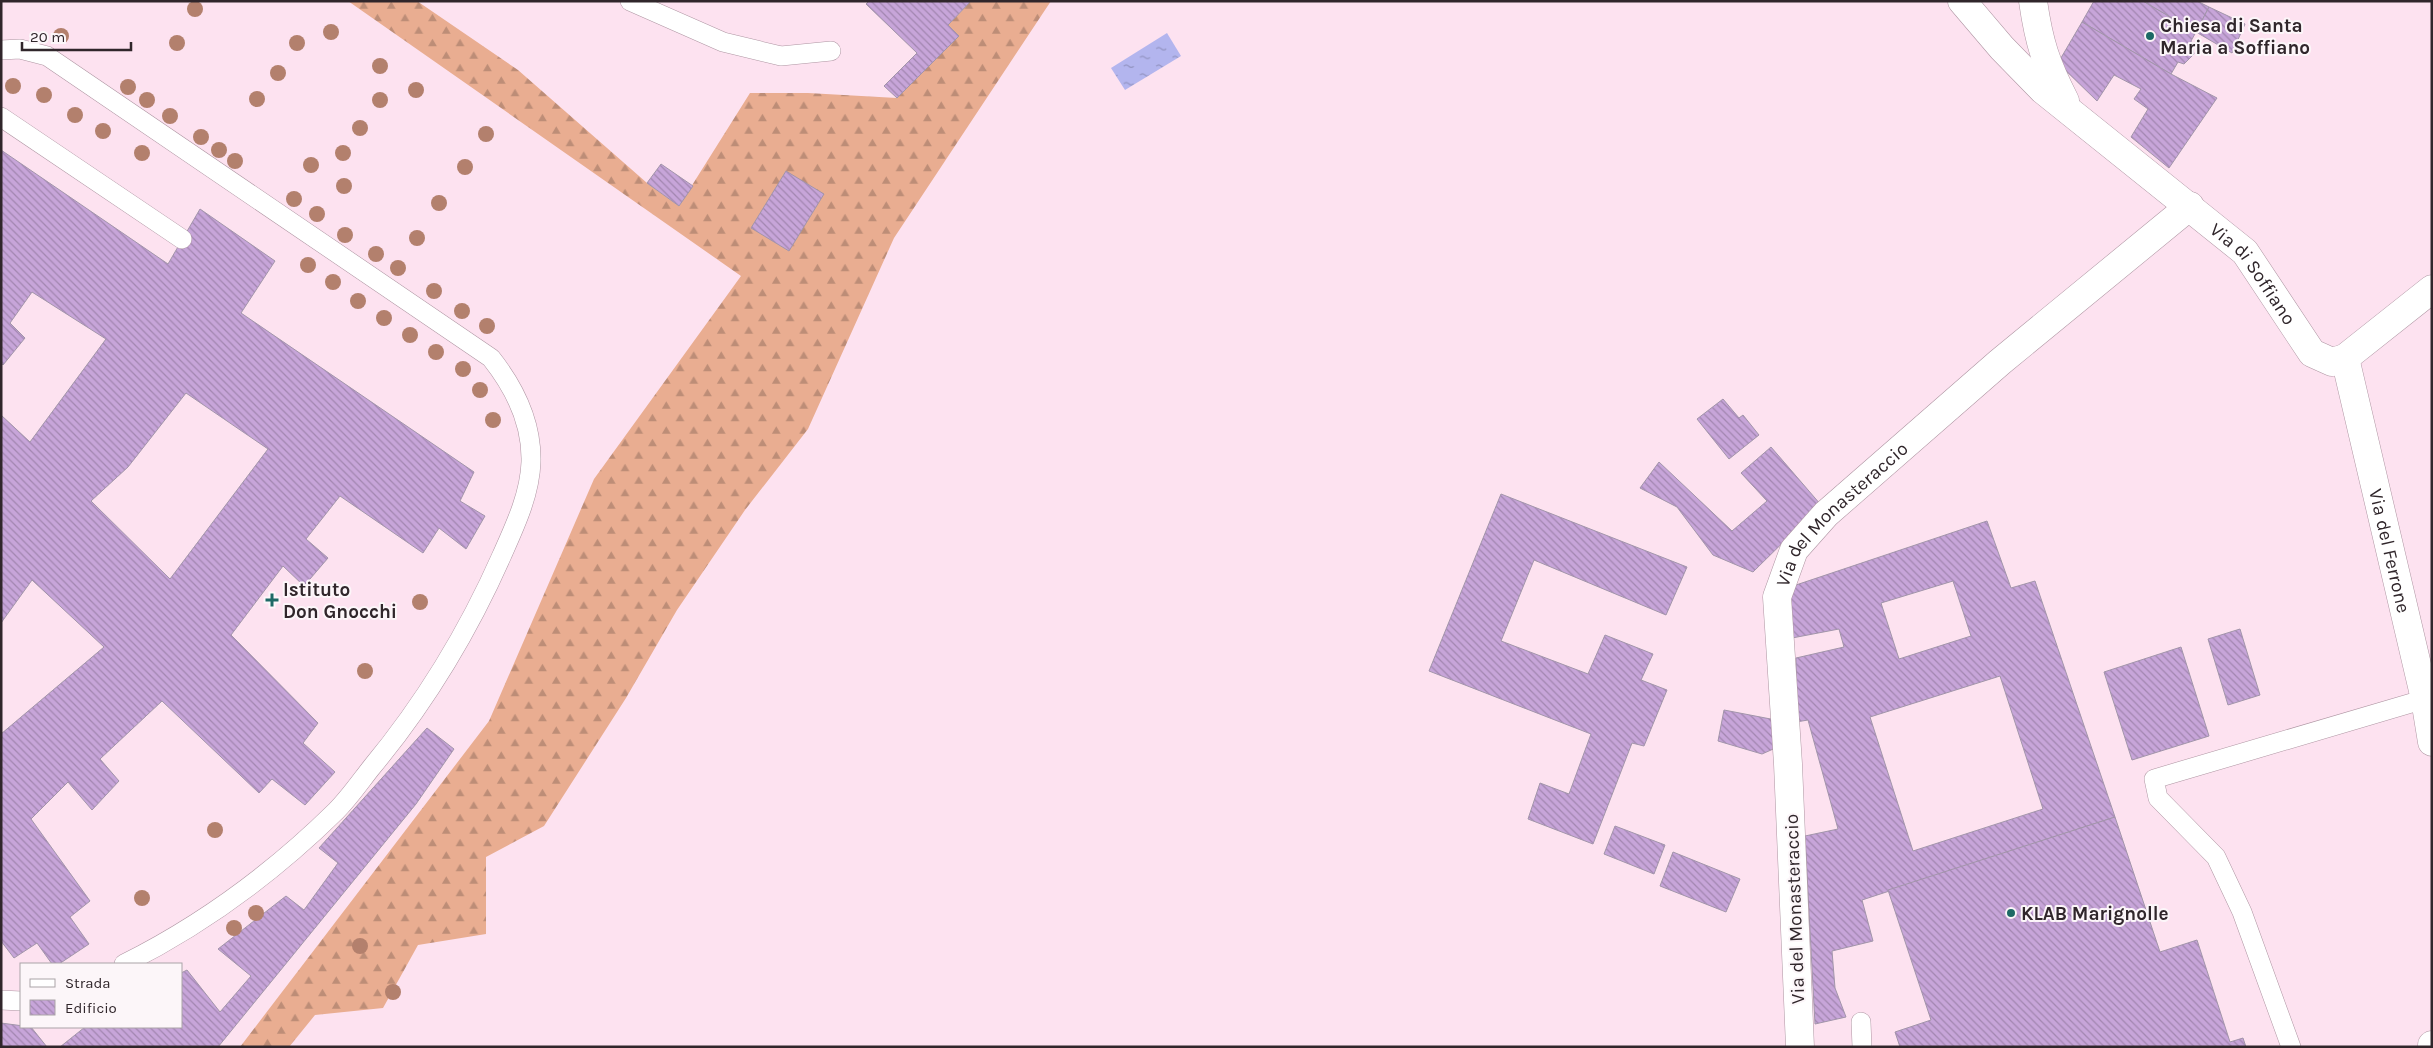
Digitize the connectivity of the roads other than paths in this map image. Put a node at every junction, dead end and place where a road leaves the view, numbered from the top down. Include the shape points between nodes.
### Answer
1 (630, 1) edge
2 (1962, 1) edge
3 (2033, 1) edge
4 (1, 50) edge
5 (831, 51) dead end
6 (2071, 111) junction
7 (1, 117) edge
8 (2190, 206) junction
9 (182, 239) dead end
10 (2432, 289) edge
11 (2345, 358) junction
12 (2424, 699) junction
13 (2432, 742) edge
14 (126, 963) edge
15 (1, 1000) edge
16 (20, 1001) edge
17 (1861, 1022) dead end
18 (1800, 1047) edge
19 (1862, 1047) edge
20 (2291, 1047) edge

1 - 5 lane via 723,42 782,56
2 - 6 street, Via di Soffiano via 2043,90
3 - 6 street, Via di Soffiano via 2039,40 2049,70
4 - 14 lane via 20,49 47,56 491,358 513,390 524,415 529,439 531,462 527,491 478,608 441,672 390,746 338,809 272,868 216,911 161,946
6 - 8 street, Via di Soffiano
7 - 9 lane
8 - 11 street, Via di Soffiano via 2245,252 2312,354 2332,362
8 - 18 street, Via del Monasteraccio via 2000,362 1826,514 1794,550 1777,597
10 - 11 street
11 - 12 street, Via del Ferrone
12 - 13 street, Via del Ferrone
12 - 20 lane via 2154,779 2158,798 2216,858 2242,912
15 - 16 lane
17 - 19 lane

